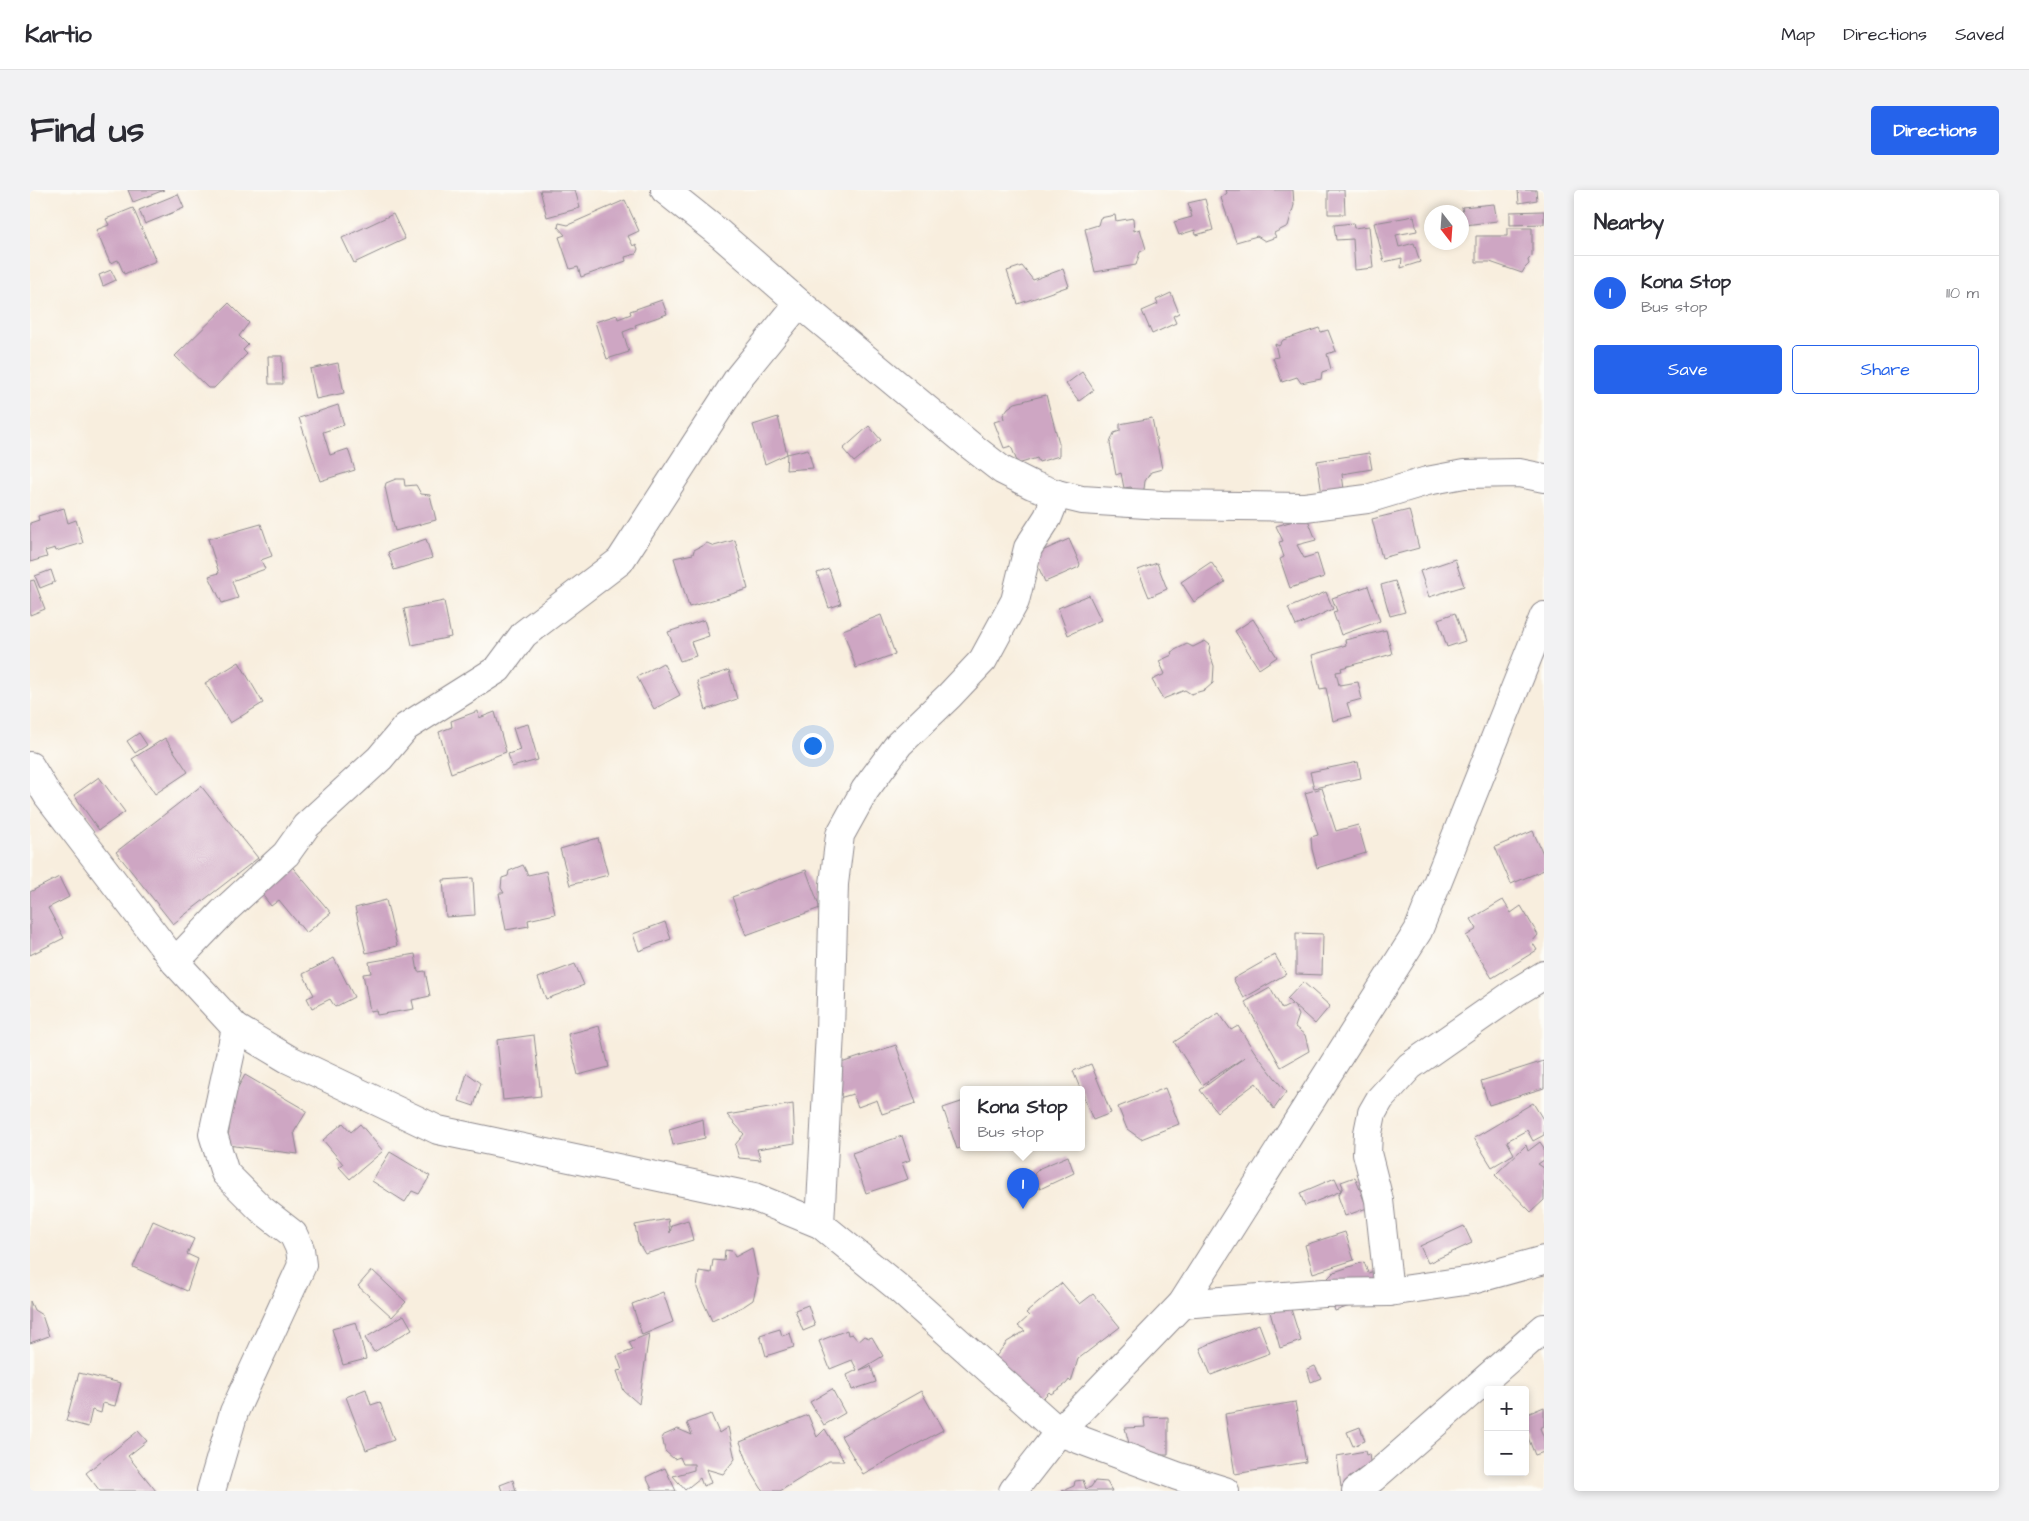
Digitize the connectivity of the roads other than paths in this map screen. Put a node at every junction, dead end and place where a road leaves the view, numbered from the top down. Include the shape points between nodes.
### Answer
1 (664, 190) edge
2 (799, 303) junction
3 (1544, 478) edge
4 (1057, 494) junction
5 (1544, 616) edge
6 (30, 766) edge
7 (175, 962) junction
8 (1544, 975) edge
9 (236, 1028) junction
10 (820, 1224) junction
11 (1544, 1260) edge
12 (1389, 1292) junction
13 (1182, 1304) junction
14 (1544, 1328) edge
15 (1059, 1432) junction
16 (211, 1491) edge
17 (1013, 1491) edge
18 (1225, 1491) edge
19 (1356, 1491) edge

1 - 2 street
2 - 4 street via 1002,470
2 - 7 street via 739,377 620,561 524,634 498,669 406,727 380,758 306,826 286,854
3 - 4 street via 1519,473 1464,474 1367,498 1305,507 1162,505 1082,500
4 - 10 street via 1048,517 1028,548 1015,601 983,660 898,744 865,790 840,835 834,884
5 - 13 street via 1418,931
6 - 7 street via 48,796
7 - 9 street
8 - 12 street via 1410,1066 1380,1099 1372,1113 1367,1153 1378,1200
9 - 10 street via 288,1060 438,1130 754,1197
9 - 16 street via 213,1134 225,1173 261,1209 293,1234 300,1249 302,1265 234,1412
10 - 15 street via 896,1286
11 - 12 street via 1472,1280
12 - 13 street via 1324,1293
13 - 15 street
14 - 19 street
15 - 17 street
15 - 18 street

